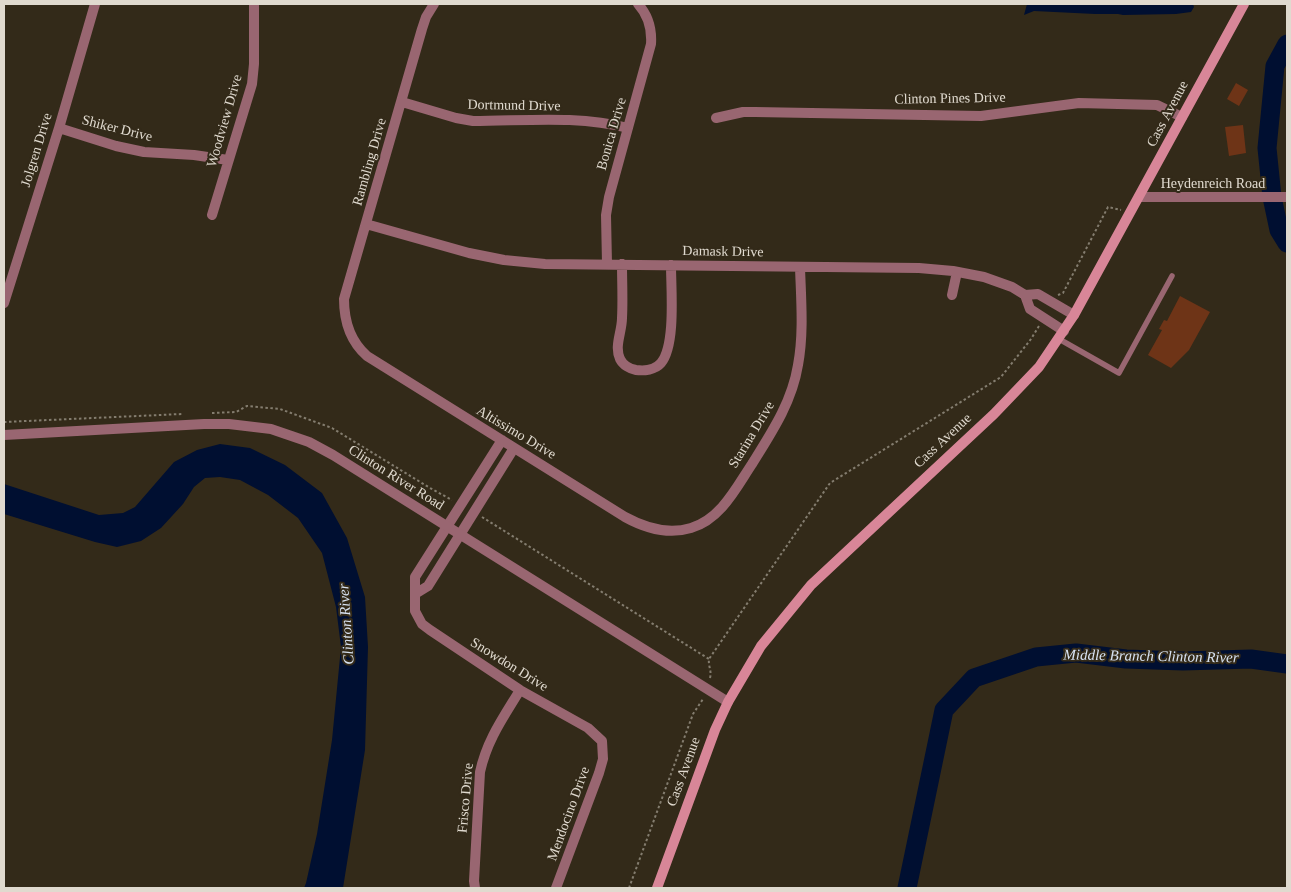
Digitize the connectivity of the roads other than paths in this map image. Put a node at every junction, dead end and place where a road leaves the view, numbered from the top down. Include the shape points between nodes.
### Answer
1 (95, 4) edge
2 (254, 4) edge
3 (434, 4) edge
4 (638, 4) edge
5 (1243, 4) edge
6 (402, 102) junction
7 (1182, 117) junction
8 (716, 118) dead end
9 (58, 128) junction
10 (628, 128) junction
11 (228, 160) junction
12 (1139, 197) junction
13 (1287, 198) edge
14 (212, 215) dead end
15 (366, 224) junction
16 (606, 264) junction
17 (622, 264) junction
18 (671, 265) junction
19 (800, 267) junction
20 (957, 272) junction
21 (1172, 276) dead end
22 (952, 295) dead end
23 (1025, 296) junction
24 (4, 303) edge
25 (1074, 315) junction
26 (349, 331) joint
27 (1062, 335) junction
28 (4, 435) edge
29 (502, 440) junction
30 (514, 448) junction
31 (447, 526) junction
32 (684, 530) joint
33 (460, 535) junction
34 (415, 594) junction
35 (520, 690) junction
36 (728, 702) junction
37 (603, 748) joint
38 (476, 888) edge
39 (556, 888) edge
40 (657, 888) edge

1 - 9 street, Jolgren Drive
2 - 11 street, Woodview Drive via 252,84
3 - 6 street, Rambling Drive via 425,20
4 - 10 street, Bonica Drive via 650,29 650,51
5 - 7 main road, Cass Avenue
6 - 10 street, Dortmund Drive via 473,121 586,121
6 - 15 street, Rambling Drive
7 - 8 street, Clinton Pines Drive via 1158,105 1080,103 991,115 743,112
7 - 12 main road, Cass Avenue
9 - 11 street, Shiker Drive via 144,152
9 - 24 street, Jolgren Drive
10 - 16 street, Bonica Drive via 607,206
11 - 14 street, Woodview Drive
12 - 13 street, Heydenreich Road
12 - 25 main road, Cass Avenue
15 - 16 street, Damask Drive via 484,256 545,264
15 - 26 street, Rambling Drive via 344,299 344,316
16 - 17 street, Damask Drive
17 - 18 street, Damask Drive
17 - 18 street via 622,321 618,350 624,364 643,370 657,366 668,347
18 - 19 street, Damask Drive
19 - 20 street, Damask Drive via 919,268
19 - 32 street, Starina Drive via 799,364 784,410 725,504 704,523
20 - 22 street
20 - 23 street, Damask Drive via 1000,282
21 - 27 lane via 1119,373
23 - 25 street, Damask Drive via 1038,294
23 - 27 street via 1030,309
25 - 27 main road, Cass Avenue
26 - 29 street, Altissimo Drive via 355,344 367,356
27 - 36 main road, Cass Avenue via 1039,368 1013,396 811,585 761,646
28 - 31 street, Clinton River Road via 204,424 271,429 333,455
29 - 30 street, Altissimo Drive
29 - 31 street, Snowdon Drive
30 - 32 street, Altissimo Drive via 634,522 661,530
30 - 33 street
31 - 33 street, Clinton River Road
31 - 34 street, Snowdon Drive via 415,577
33 - 34 street via 428,586
33 - 36 street, Clinton River Road
34 - 35 street, Snowdon Drive via 415,611 422,624
35 - 37 street, Snowdon Drive via 588,728 602,741
35 - 38 street, Frisco Drive via 493,732 480,772
36 - 40 main road, Cass Avenue
37 - 39 street, Mendocino Drive via 599,774

